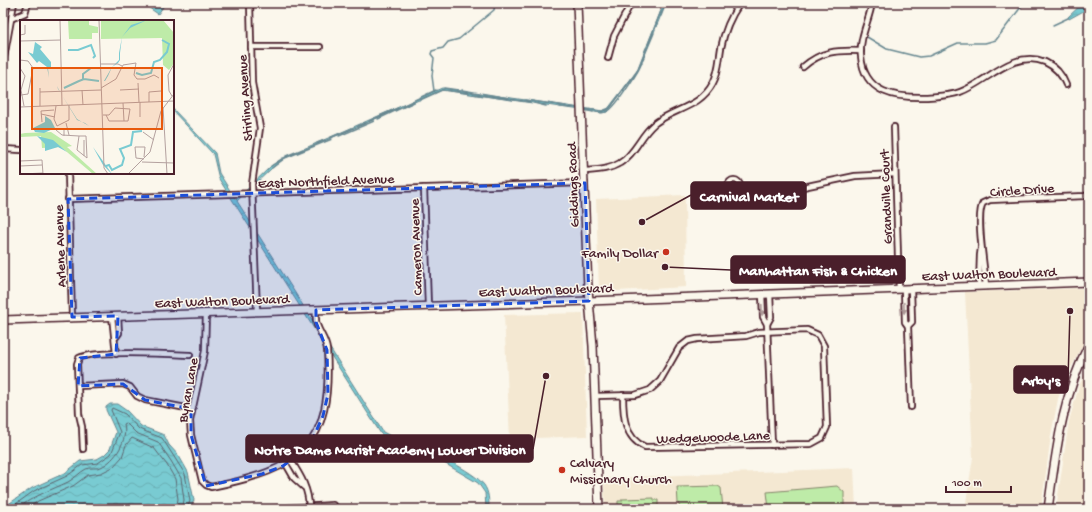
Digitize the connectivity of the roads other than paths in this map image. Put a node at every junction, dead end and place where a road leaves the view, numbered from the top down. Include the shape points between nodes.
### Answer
1 (14, 3) edge
2 (28, 3) edge
3 (250, 3) edge
4 (577, 3) edge
5 (631, 3) edge
6 (740, 3) edge
7 (872, 3) edge
8 (13, 18) junction
9 (251, 47) junction
10 (320, 47) dead end
11 (861, 51) junction
12 (608, 58) dead end
13 (3, 63) edge
14 (803, 67) dead end
15 (1066, 85) dead end
16 (894, 128) dead end
17 (3, 149) edge
18 (20, 150) edge
19 (584, 170) junction
20 (68, 174) edge
21 (895, 174) junction
22 (585, 183) junction
23 (424, 188) junction
24 (741, 188) dead end
25 (252, 193) junction
26 (1088, 196) edge
27 (68, 199) junction
28 (1089, 282) edge
29 (983, 286) junction
30 (904, 289) junction
31 (762, 294) junction
32 (770, 294) junction
33 (589, 301) junction
34 (428, 306) junction
35 (316, 310) junction
36 (257, 311) junction
37 (206, 313) junction
38 (115, 316) junction
39 (72, 317) junction
40 (3, 320) edge
41 (767, 324) junction
42 (767, 332) junction
43 (1089, 344) edge
44 (116, 354) junction
45 (190, 355) dead end
46 (78, 386) junction
47 (623, 395) junction
48 (595, 396) junction
49 (912, 407) dead end
50 (191, 409) junction
51 (772, 445) junction
52 (83, 450) dead end
53 (291, 460) junction
54 (286, 464) junction
55 (305, 488) junction
56 (309, 508) edge
57 (271, 509) edge
58 (338, 509) edge
59 (599, 509) edge
60 (1048, 509) edge

1 - 8 street
2 - 8 street via 25,13
3 - 9 street, Stirling Avenue
4 - 19 main road, Giddings Road
5 - 12 street via 614,36
6 - 19 street via 727,27 717,74 705,94 692,105 654,124 629,156 621,162 605,169
7 - 11 street
8 - 13 street
9 - 10 street
9 - 25 street, Stirling Avenue via 252,88 260,132
11 - 14 street via 829,52
11 - 15 street via 863,68 871,81 882,91 898,97 956,94 1013,62 1027,59 1038,60 1054,67 1061,73
16 - 21 street, Grandville Court
17 - 18 street
19 - 22 main road, Giddings Road
20 - 27 street, Arlene Avenue
21 - 24 street via 855,176 801,187
21 - 30 street, Grandville Court
22 - 23 street, East Northfield Avenue
22 - 33 main road, Giddings Road
23 - 25 street, East Northfield Avenue
23 - 34 street, Cameron Avenue
25 - 27 street, East Northfield Avenue
25 - 36 street, Stirling Avenue
26 - 29 street, Circle Drive via 986,201 980,210
27 - 39 street, Arlene Avenue
28 - 29 main road, East Walton Boulevard
29 - 30 main road, East Walton Boulevard
30 - 32 main road, East Walton Boulevard
30 - 49 street, Grandville Court
31 - 32 main road, East Walton Boulevard
31 - 33 main road, East Walton Boulevard
31 -> 41 street via 763,317
32 - 41 street via 771,317
33 - 34 main road, East Walton Boulevard
33 - 48 main road, Giddings Road
34 - 35 main road, East Walton Boulevard
35 - 36 main road, East Walton Boulevard
35 - 53 street via 316,322 327,350 327,403 313,438 304,450
36 - 37 main road, East Walton Boulevard
37 - 38 main road, East Walton Boulevard
37 - 50 street, Bynan Lane via 205,351
38 - 39 main road, East Walton Boulevard
38 - 44 street via 113,332 116,337
39 - 40 main road, East Walton Boulevard
41 - 42 street
42 - 47 street via 691,340 675,353 655,386 641,394
42 - 51 street
42 - 51 street, Wedgewoode Lane via 809,331 817,334 825,349 828,424 826,433 817,441 807,444
43 - 60 main road via 1074,377 1063,415
44 - 45 street
44 - 46 street via 80,358 77,364
46 - 50 street via 123,384 145,400
46 - 52 street
47 - 48 street
47 - 51 street, Wedgewoode Lane via 625,425 635,439 645,447
48 - 59 main road, Giddings Road
50 - 54 street, Bynan Lane via 191,432 202,481 206,486 212,487 262,474
53 - 54 street
53 - 55 street
54 - 55 street via 294,478
55 - 56 street via 309,495
56 - 57 street
56 - 58 street via 334,506

